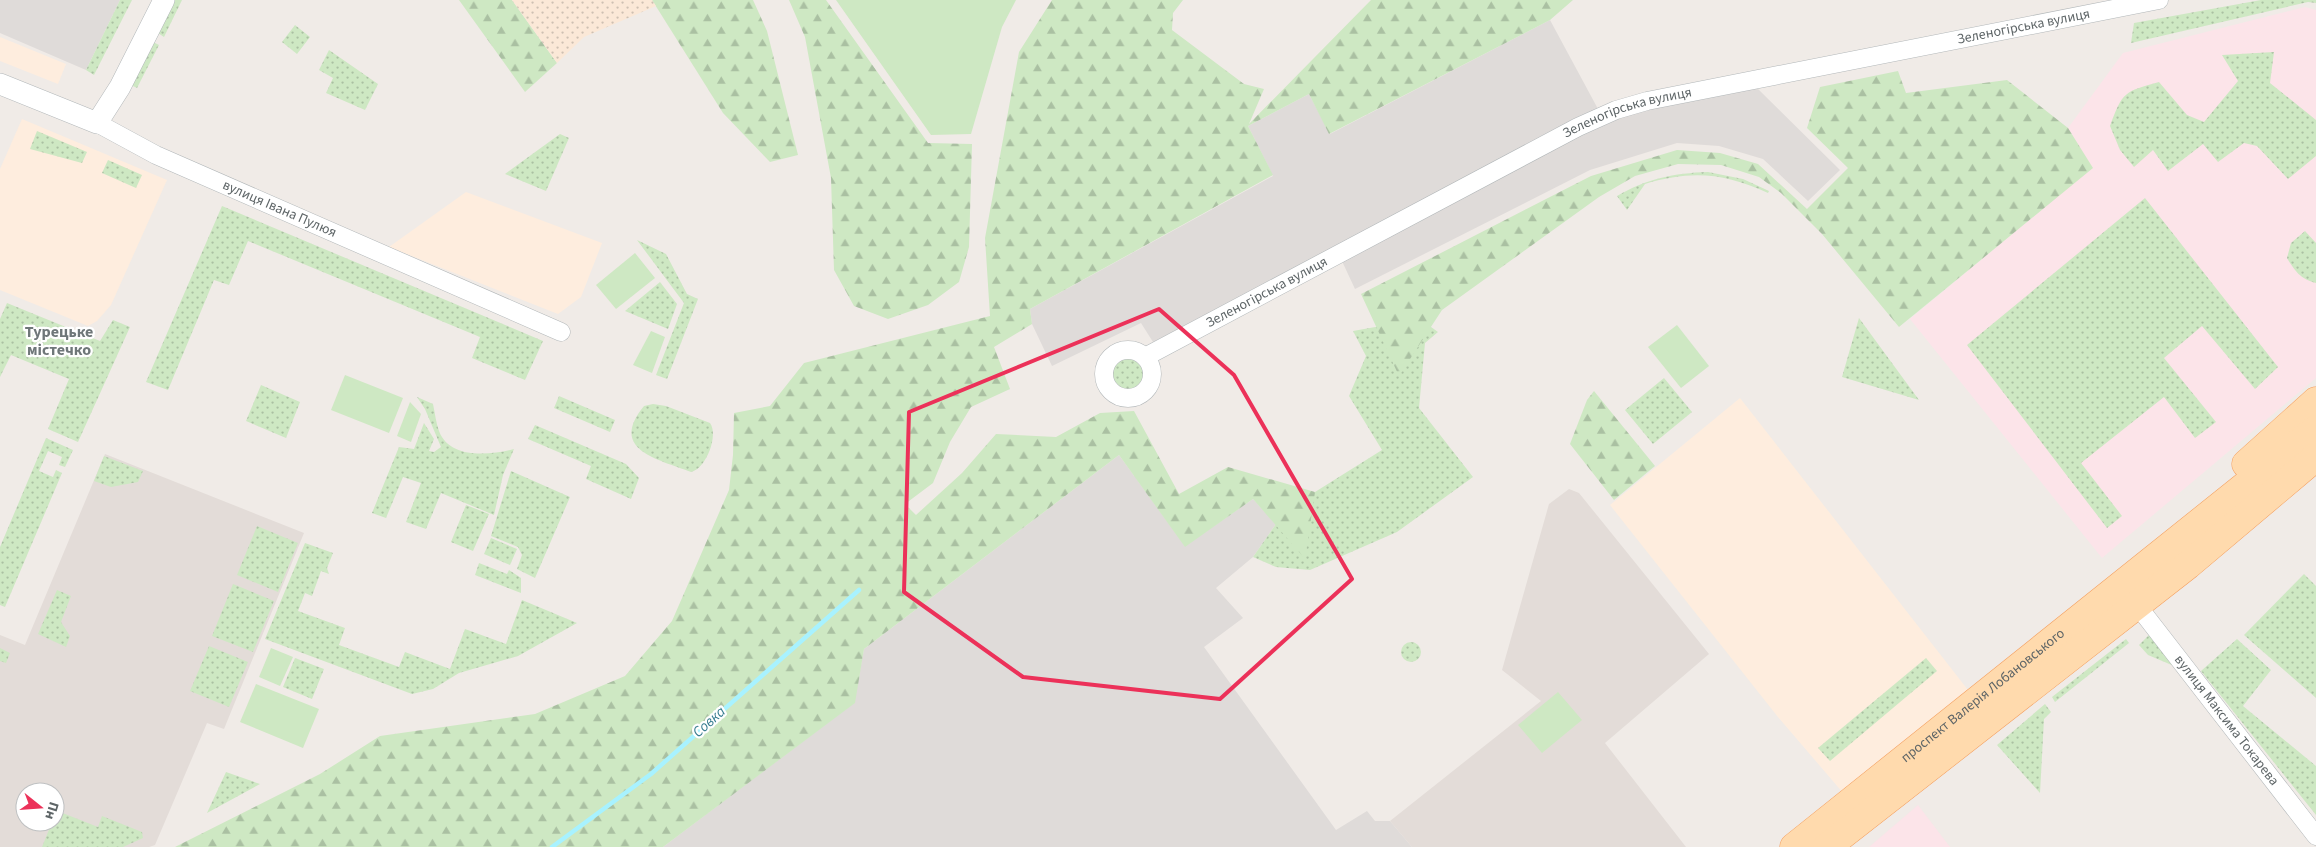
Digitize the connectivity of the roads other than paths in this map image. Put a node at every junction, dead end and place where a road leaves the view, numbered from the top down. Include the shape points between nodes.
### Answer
1 (164, 0) edge
2 (2159, 0) edge
3 (0, 84) edge
4 (98, 123) junction
5 (561, 332) dead end
6 (1145, 357) dead end
7 (2316, 401) edge
8 (2316, 429) edge
9 (2316, 457) edge
10 (2316, 479) edge
11 (2181, 554) junction
12 (2137, 604) junction
13 (2316, 836) edge
14 (1794, 847) edge
15 (1827, 847) edge

1 - 4 street
2 - 6 street, Зеленогірська вулиця via 1647,101 1616,110 1569,131
3 - 4 street, вулиця Івана Пулюя
4 - 5 street, вулиця Івана Пулюя via 156,155
7 - 11 main road, проспект Валерія Лобановського via 2225,483
8 - 11 main road, проспект Валерія Лобановського
9 - 11 main road, проспект Валерія Лобановського
10 - 11 main road, проспект Валерія Лобановського via 2257,523
11 - 12 main road, проспект Валерія Лобановського
11 - 14 main road, проспект Валерія Лобановського
12 - 13 street, вулиця Максима Токарева
12 - 15 main road, проспект Валерія Лобановського

